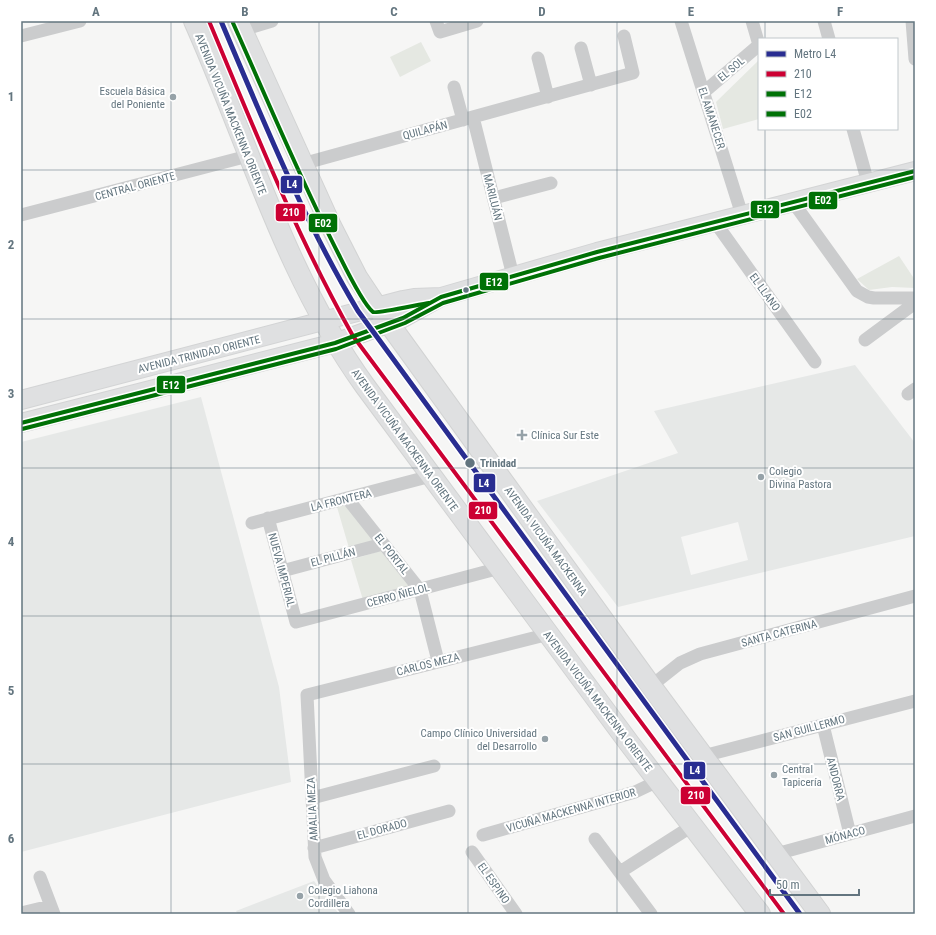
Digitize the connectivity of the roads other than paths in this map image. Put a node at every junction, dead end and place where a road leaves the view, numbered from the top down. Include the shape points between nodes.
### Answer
1 (80, 21) edge
2 (194, 21) edge
3 (272, 21) edge
4 (477, 21) edge
5 (681, 21) edge
6 (752, 21) edge
7 (824, 21) edge
8 (912, 21) edge
9 (240, 25) edge
10 (438, 26) edge
11 (21, 36) edge
12 (624, 36) dead end
13 (829, 38) edge
14 (758, 42) edge
15 (758, 46) edge
16 (581, 48) dead end
17 (538, 58) dead end
18 (915, 59) edge
19 (591, 85) junction
20 (454, 87) dead end
21 (704, 92) junction
22 (548, 97) junction
23 (468, 118) junction
24 (853, 130) edge
25 (248, 156) junction
26 (302, 164) junction
27 (915, 171) edge
28 (551, 183) dead end
29 (868, 183) junction
30 (494, 198) junction
31 (793, 202) junction
32 (21, 215) edge
33 (742, 215) junction
34 (715, 222) junction
35 (514, 276) junction
36 (915, 298) edge
37 (915, 303) edge
38 (382, 316) junction
39 (323, 322) junction
40 (865, 340) dead end
41 (335, 343) junction
42 (815, 362) dead end
43 (21, 400) edge
44 (21, 423) edge
45 (431, 476) junction
46 (348, 498) junction
47 (268, 518) junction
48 (252, 523) dead end
49 (383, 544) junction
50 (500, 568) junction
51 (282, 571) junction
52 (420, 590) junction
53 (915, 596) edge
54 (296, 622) joint
55 (549, 634) junction
56 (438, 661) junction
57 (651, 686) junction
58 (307, 695) joint
59 (914, 705) edge
60 (823, 725) junction
61 (703, 756) junction
62 (434, 766) dead end
63 (658, 781) junction
64 (312, 798) junction
65 (449, 811) dead end
66 (915, 816) edge
67 (692, 826) junction
68 (850, 834) junction
69 (482, 835) dead end
70 (595, 839) dead end
71 (314, 848) junction
72 (472, 852) dead end
73 (776, 854) junction
74 (620, 872) junction
75 (40, 877) dead end
76 (52, 910) edge
77 (21, 913) edge
78 (349, 914) edge
79 (516, 914) edge
80 (651, 914) edge
81 (760, 914) edge
82 (820, 914) edge

1 - 11 street
2 - 25 main road, AVENIDA VICUÑA MACKENNA ORIENTE via 219,78
3 - 9 street
4 - 10 street
5 - 21 street, EL AMANECER
6 - 14 street
7 - 13 street
8 - 18 street
9 - 26 main road, AVENIDA VICUÑA MACKENNA
12 - 19 street, QUILAPÁN via 633,73
15 - 21 street, EL SOL
16 - 19 street
17 - 22 street
19 - 22 street, QUILAPÁN
20 - 23 street, MARILUÁN
21 - 33 street, EL AMANECER
22 - 23 street, QUILAPÁN
23 - 26 street, QUILAPÁN
23 - 30 street, MARILUÁN
24 - 29 street
25 - 32 street, CENTRAL ORIENTE
25 - 39 main road, AVENIDA VICUÑA MACKENNA ORIENTE via 294,263
26 - 38 main road, AVENIDA VICUÑA MACKENNA via 343,250
27 - 29 main road
28 - 30 street
29 - 31 main road
30 - 35 street, MARILUÁN
31 - 33 main road
31 - 36 street via 857,291 874,298
33 - 34 main road
34 - 35 main road
34 - 42 street, EL LLANO
35 - 38 main road via 441,297 414,298
37 - 40 street
38 - 39 main road, AVENIDA TRINIDAD ORIENTE
38 - 41 main road, AVENIDA TRINIDAD ORIENTE
38 - 57 main road, AVENIDA VICUÑA MACKENNA
39 - 41 main road, AVENIDA VICUÑA MACKENNA ORIENTE
39 - 43 main road, AVENIDA TRINIDAD ORIENTE
41 - 44 main road, AVENIDA TRINIDAD ORIENTE
41 - 45 main road, AVENIDA VICUÑA MACKENNA ORIENTE
45 - 46 street, LA FRONTERA
45 - 50 main road, AVENIDA VICUÑA MACKENNA ORIENTE
46 - 47 street, LA FRONTERA
46 - 49 street, EL PORTAL
47 - 48 street, LA FRONTERA
47 - 51 street, NUEVA IMPERIAL
49 - 51 street, EL PILLÁN
49 - 52 street, EL PORTAL
50 - 52 street, CERRO ÑIELOL
50 - 55 main road, AVENIDA VICUÑA MACKENNA ORIENTE
51 - 54 street, NUEVA IMPERIAL
52 - 54 street, CERRO ÑIELOL
52 - 56 street, EL PORTAL
53 - 57 street, SANTA CATERINA via 700,654 680,663
55 - 56 street, CARLOS MEZA
55 - 63 main road, AVENIDA VICUÑA MACKENNA ORIENTE
56 - 58 street, CARLOS MEZA
57 - 61 main road, AVENIDA VICUÑA MACKENNA
58 - 64 street, AMALIA MEZA
59 - 60 street, SAN GUILLERMO
60 - 61 street, SAN GUILLERMO
60 - 68 street, ANDORRA
61 - 73 main road, AVENIDA VICUÑA MACKENNA
62 - 64 street
63 - 67 main road, AVENIDA VICUÑA MACKENNA ORIENTE
63 - 69 street, VICUÑA MACKENNA INTERIOR via 635,792
64 - 71 street, AMALIA MEZA
65 - 71 street, EL DORADO
66 - 68 street, MÓNACO
67 - 74 street
67 - 81 main road, AVENIDA VICUÑA MACKENNA ORIENTE
68 - 73 street, MÓNACO
70 - 74 street
71 - 78 street, AMALIA MEZA via 318,869
72 - 79 street, EL ESPINO
73 - 82 main road, AVENIDA VICUÑA MACKENNA
74 - 80 street
75 - 76 street
76 - 77 street

